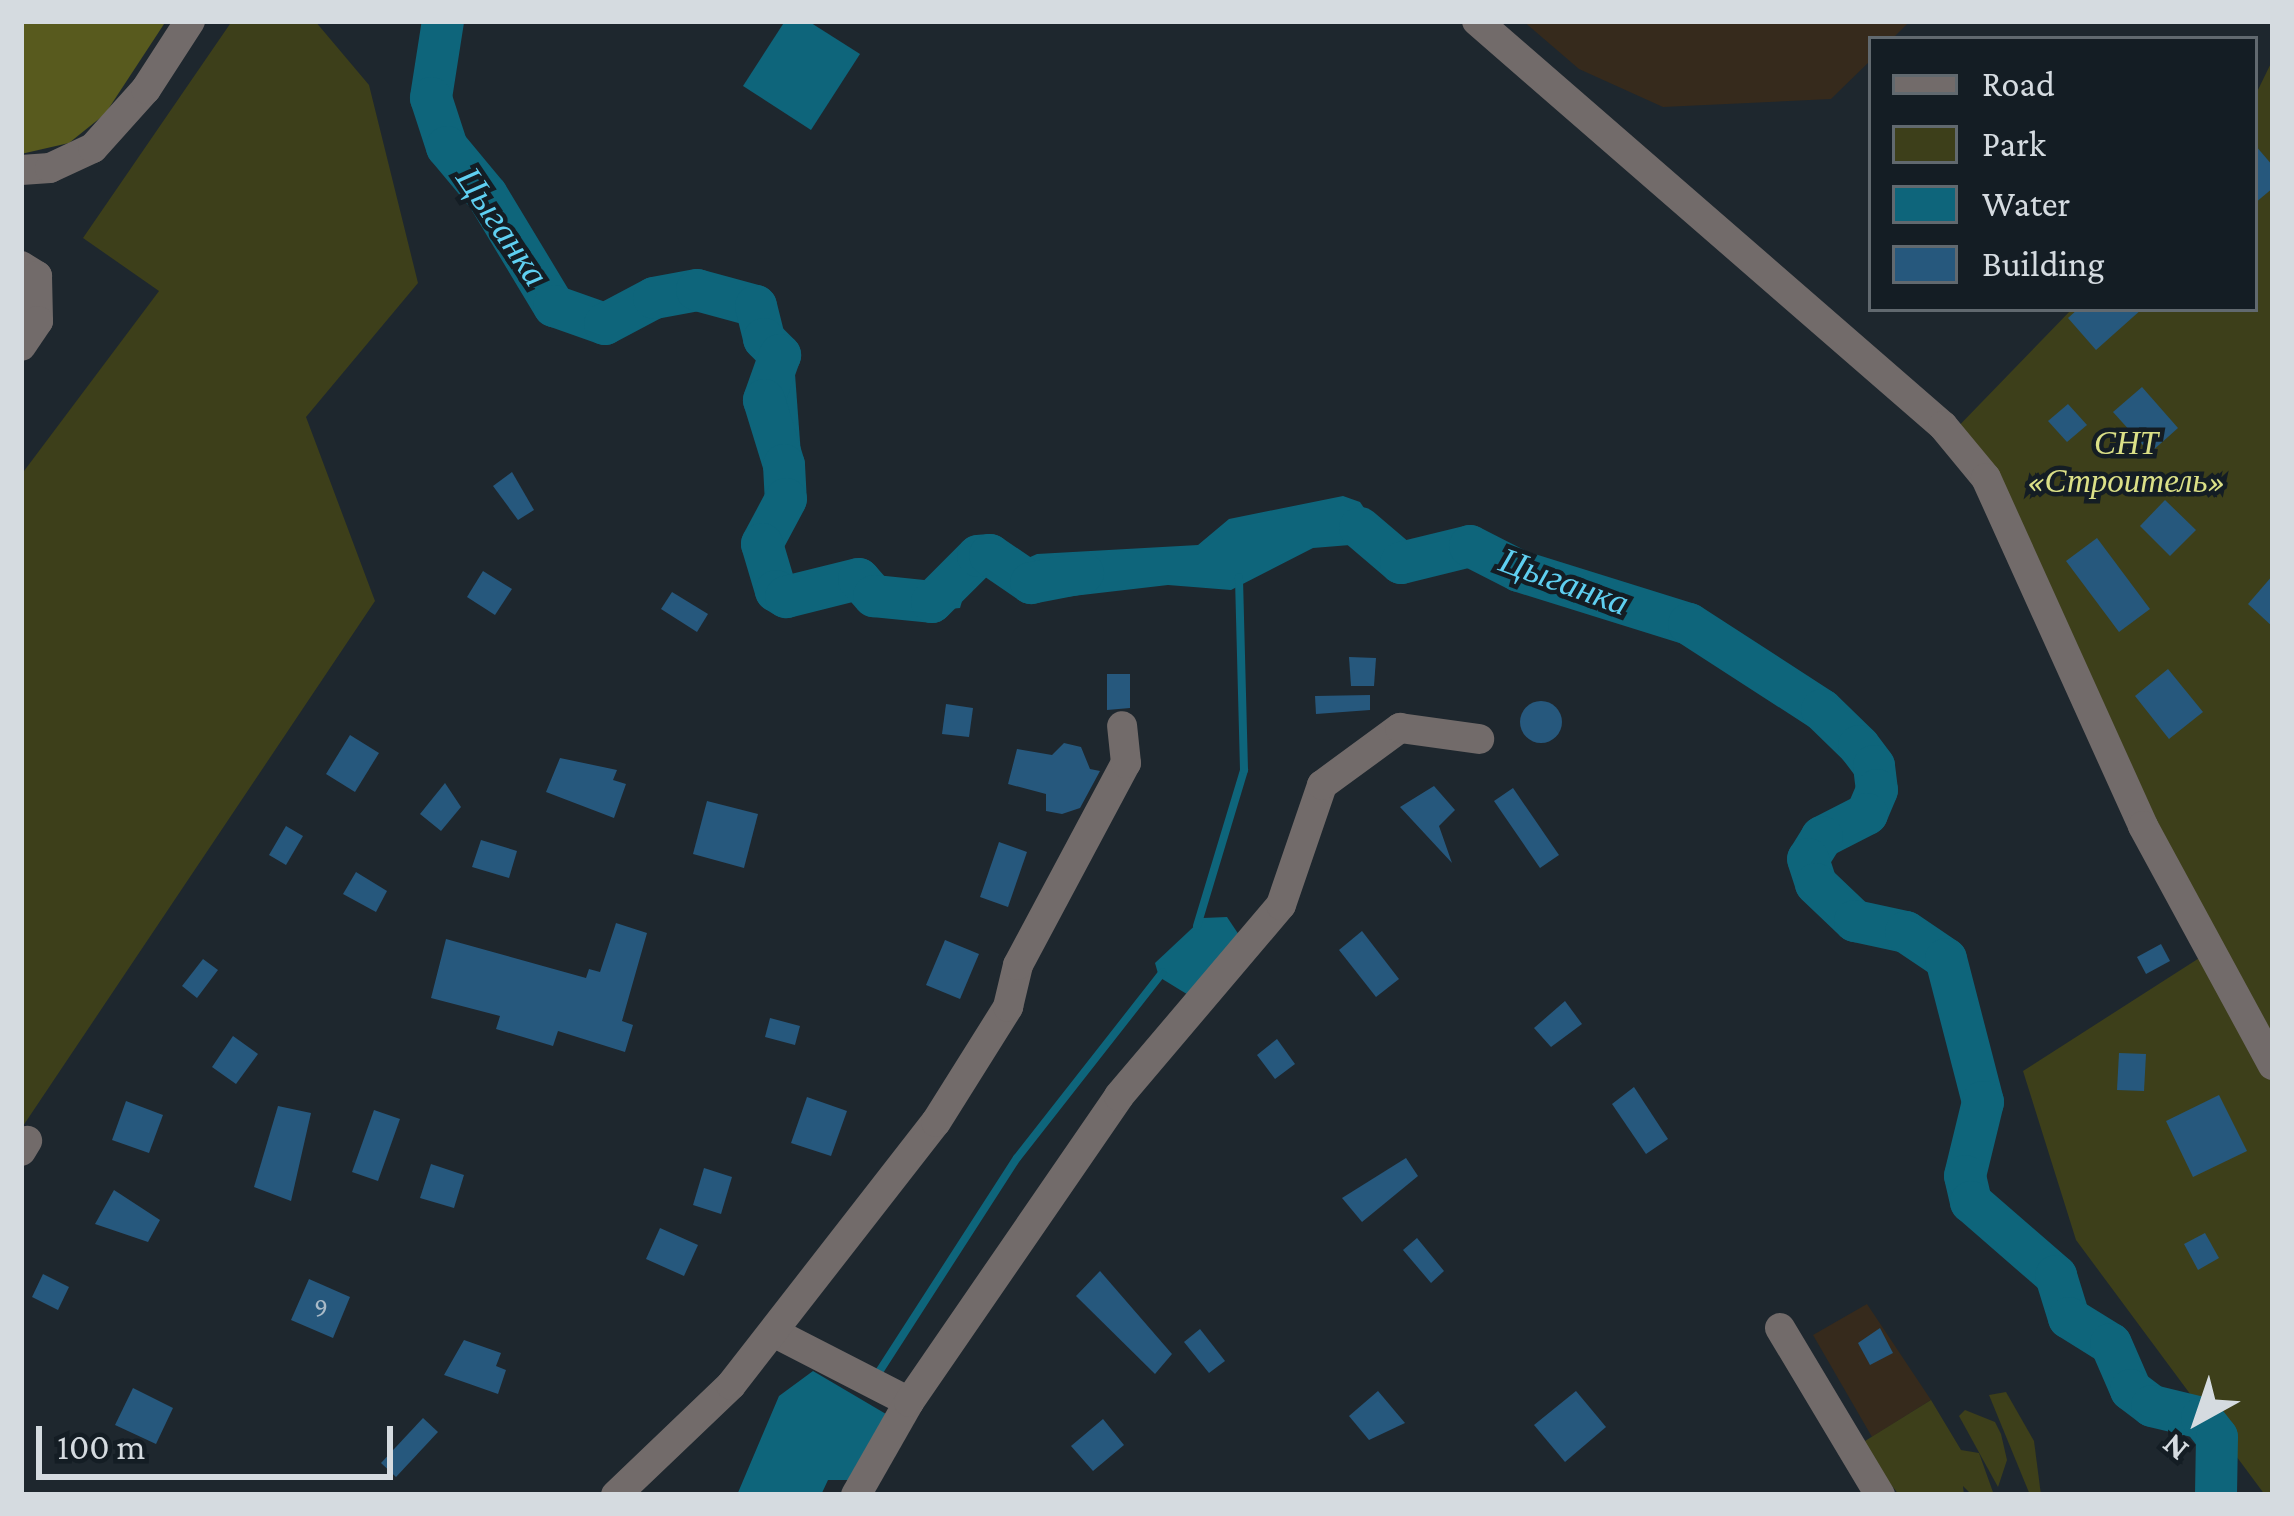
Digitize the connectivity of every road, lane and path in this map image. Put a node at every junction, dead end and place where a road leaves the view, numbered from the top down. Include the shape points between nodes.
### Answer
1 (190, 21) edge
2 (1477, 21) edge
3 (21, 170) edge
4 (21, 266) edge
5 (21, 346) edge
6 (1122, 726) dead end
7 (1479, 740) dead end
8 (2273, 1065) edge
9 (1780, 1328) dead end
10 (773, 1332) junction
11 (909, 1402) junction
12 (616, 1495) edge
13 (856, 1495) edge
14 (1880, 1495) edge

1 - 3 street via 146,89 93,148 50,168
2 - 8 street via 1943,426 1986,478 2143,826
4 - 5 street via 37,277 38,321
6 - 10 street via 1126,763 1018,965 1008,1007 936,1122
7 - 11 street via 1400,728 1322,785 1282,904 1119,1096
9 - 14 street
10 - 11 street
10 - 12 street
11 - 13 street

